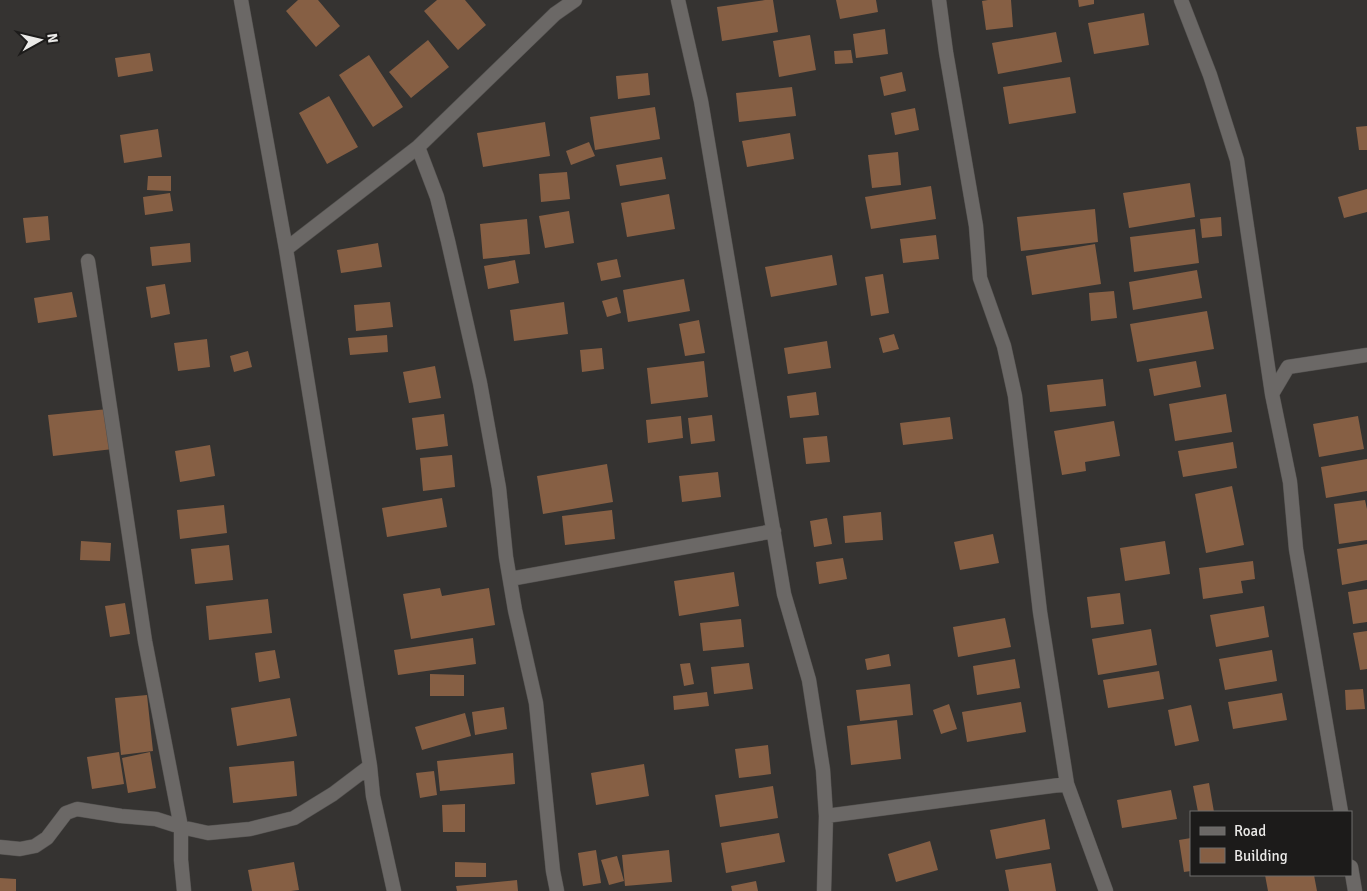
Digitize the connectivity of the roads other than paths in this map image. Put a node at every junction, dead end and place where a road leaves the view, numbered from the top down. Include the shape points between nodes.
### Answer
1 (241, 0) edge
2 (575, 0) edge
3 (678, 0) edge
4 (939, 0) edge
5 (1181, 0) edge
6 (418, 147) junction
7 (286, 249) junction
8 (88, 261) dead end
9 (1367, 356) edge
10 (1272, 394) junction
11 (774, 531) junction
12 (510, 579) junction
13 (370, 766) junction
14 (1067, 784) junction
15 (1341, 811) edge
16 (826, 816) junction
17 (181, 827) junction
18 (0, 847) edge
19 (1352, 874) edge
20 (184, 891) edge
21 (394, 891) edge
22 (557, 891) edge
23 (824, 891) edge
24 (1106, 891) edge
25 (1355, 891) edge

1 - 7 street
2 - 6 street via 555,14
3 - 11 street via 701,101
4 - 14 street via 976,226 980,278 1004,346 1015,396 1040,612
5 - 10 street via 1210,75 1237,160
6 - 7 street
6 - 12 street via 448,241 480,383 499,488
7 - 13 street
8 - 17 street via 145,641
9 - 10 street via 1288,367
10 - 15 street via 1290,482 1296,549
11 - 12 street
11 - 16 street via 784,594 809,680 823,770
12 - 22 street via 536,702
13 - 17 street via 294,818 250,829 208,833
13 - 21 street via 372,796
14 - 16 street
14 - 24 street
16 - 23 street
17 - 18 street via 156,819 77,809 66,814 47,838 35,846 20,849
17 - 20 street
19 - 25 street

